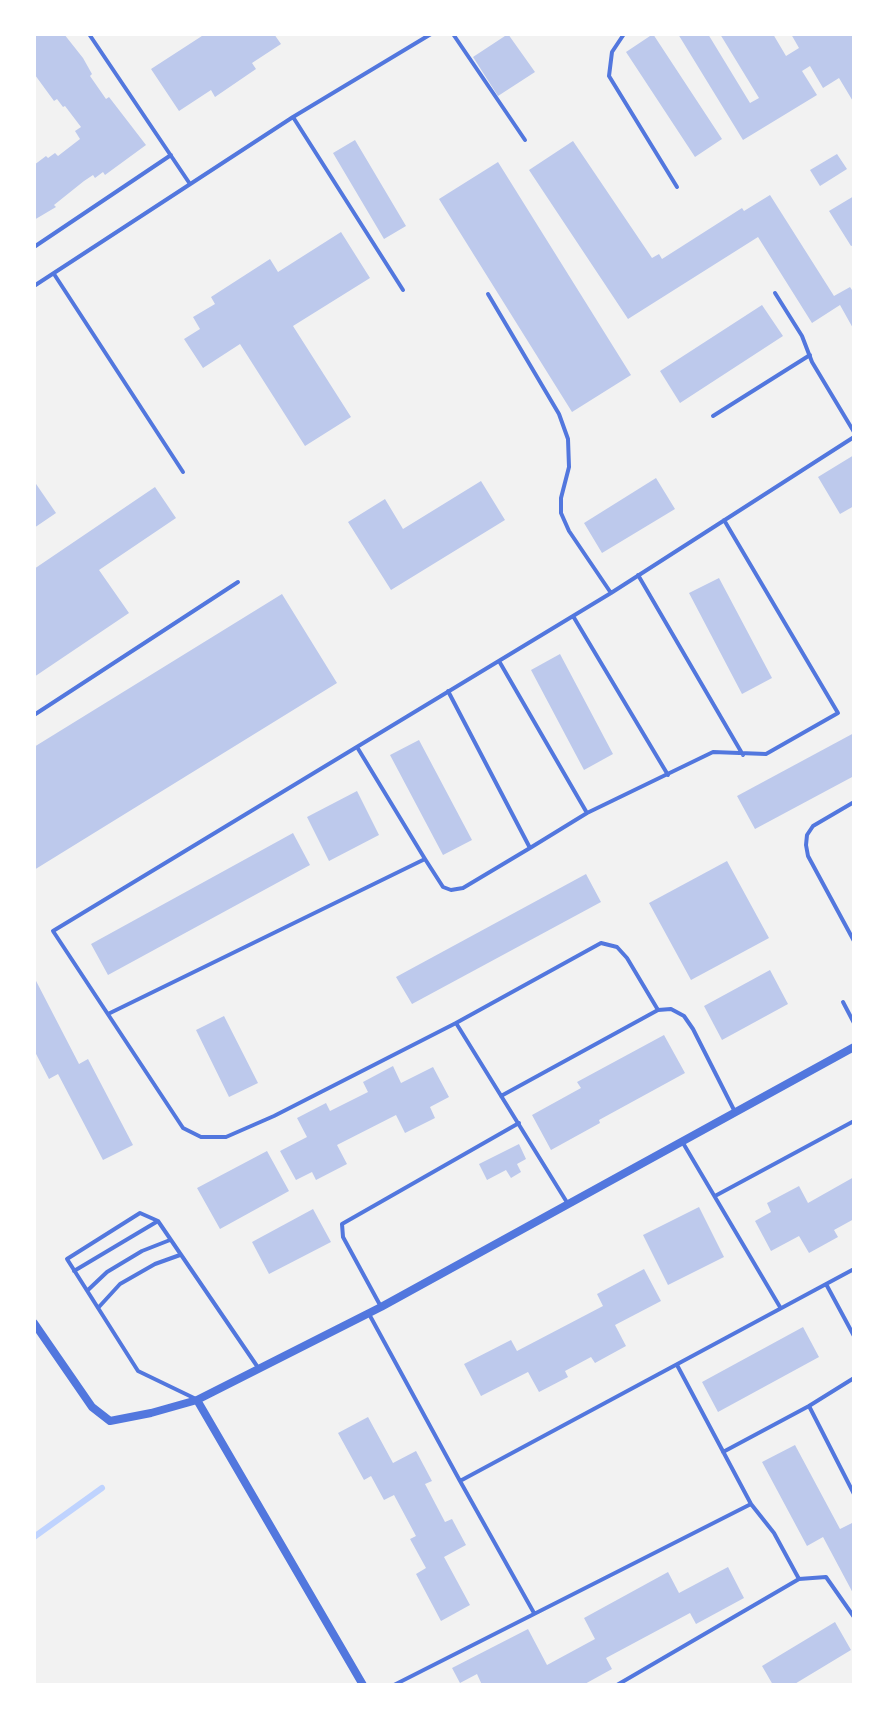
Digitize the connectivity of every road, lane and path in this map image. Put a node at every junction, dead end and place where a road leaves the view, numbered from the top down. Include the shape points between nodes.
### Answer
1 (89, 34) edge
2 (431, 34) edge
3 (453, 34) edge
4 (624, 34) edge
5 (293, 117) junction
6 (525, 140) dead end
7 (171, 155) junction
8 (190, 184) junction
9 (677, 187) dead end
10 (34, 247) edge
11 (54, 274) junction
12 (34, 286) edge
13 (403, 290) dead end
14 (775, 293) dead end
15 (488, 294) dead end
16 (810, 355) junction
17 (713, 416) dead end
18 (854, 435) edge
19 (183, 472) dead end
20 (724, 520) junction
21 (638, 575) junction
22 (238, 582) dead end
23 (611, 593) junction
24 (573, 616) junction
25 (499, 661) junction
26 (448, 691) junction
27 (34, 715) edge
28 (357, 747) junction
29 (743, 755) junction
30 (668, 775) junction
31 (854, 802) edge
32 (587, 813) junction
33 (530, 848) junction
34 (425, 859) junction
35 (854, 941) edge
36 (843, 1002) dead end
37 (658, 1010) junction
38 (108, 1014) junction
39 (456, 1023) junction
40 (854, 1023) edge
41 (854, 1047) edge
42 (501, 1096) junction
43 (735, 1112) junction
44 (854, 1121) edge
45 (519, 1123) junction
46 (682, 1141) junction
47 (715, 1196) junction
48 (568, 1204) junction
49 (158, 1221) junction
50 (170, 1240) junction
51 (180, 1255) junction
52 (854, 1269) edge
53 (74, 1271) junction
54 (826, 1284) junction
55 (87, 1290) junction
56 (381, 1307) junction
57 (780, 1307) junction
58 (98, 1308) junction
59 (369, 1313) junction
60 (34, 1323) edge
61 (854, 1336) edge
62 (677, 1365) junction
63 (259, 1369) junction
64 (854, 1378) edge
65 (197, 1400) junction
66 (809, 1406) junction
67 (723, 1452) junction
68 (460, 1481) junction
69 (854, 1494) edge
70 (751, 1504) junction
71 (799, 1579) junction
72 (534, 1613) junction
73 (854, 1617) edge
74 (363, 1685) edge
75 (394, 1685) edge
76 (617, 1685) edge

1 - 7 lane
2 - 5 lane
3 - 6 lane
4 - 9 lane via 612,52 609,76
5 - 8 lane
5 - 13 lane
7 - 8 lane
7 - 10 lane
8 - 11 lane
11 - 12 lane
11 - 19 lane
14 - 16 lane
15 - 23 lane via 559,414 569,453 561,513
16 - 17 lane
16 - 18 lane
18 - 20 lane
20 - 21 lane
20 - 29 lane via 838,713 766,754
21 - 23 lane
21 - 29 lane
22 - 27 lane
23 - 24 lane
24 - 25 lane
24 - 30 lane
25 - 26 lane
25 - 32 lane
26 - 28 lane
26 - 33 lane
28 - 34 lane
28 - 38 lane via 53,931
29 - 30 lane via 719,751
30 - 32 lane
31 - 35 lane via 813,826 806,845
32 - 33 lane
33 - 34 lane via 451,890 443,887
34 - 38 lane
36 - 40 lane
37 - 39 lane via 627,958 617,947 601,943
37 - 42 lane
37 - 43 lane via 677,1010 684,1016
38 - 39 lane via 183,1128 201,1137 226,1137 274,1116
39 - 42 lane
41 - 43 street
42 - 45 lane
43 - 46 street
44 - 47 lane
45 - 48 lane
45 - 56 lane via 342,1224 343,1237
46 - 47 lane
46 - 48 street
47 - 57 lane
48 - 56 street
49 - 50 lane
49 - 53 lane
49 - 53 lane via 140,1213 67,1259
50 - 51 lane
50 - 55 lane via 107,1272
51 - 58 lane via 120,1284
51 - 63 lane
52 - 54 lane
53 - 55 lane
54 - 57 lane
54 - 61 lane
55 - 58 lane
56 - 59 street
57 - 62 lane
58 - 65 lane via 138,1371
59 - 63 street
59 - 68 lane
60 - 65 street via 92,1407 110,1421
62 - 67 lane
62 - 68 lane
63 - 65 street
64 - 66 lane
65 - 74 street
66 - 67 lane
66 - 69 lane
67 - 70 lane
68 - 72 lane
70 - 71 lane
70 - 72 lane
71 - 73 lane via 826,1577
71 - 76 lane
72 - 75 lane

